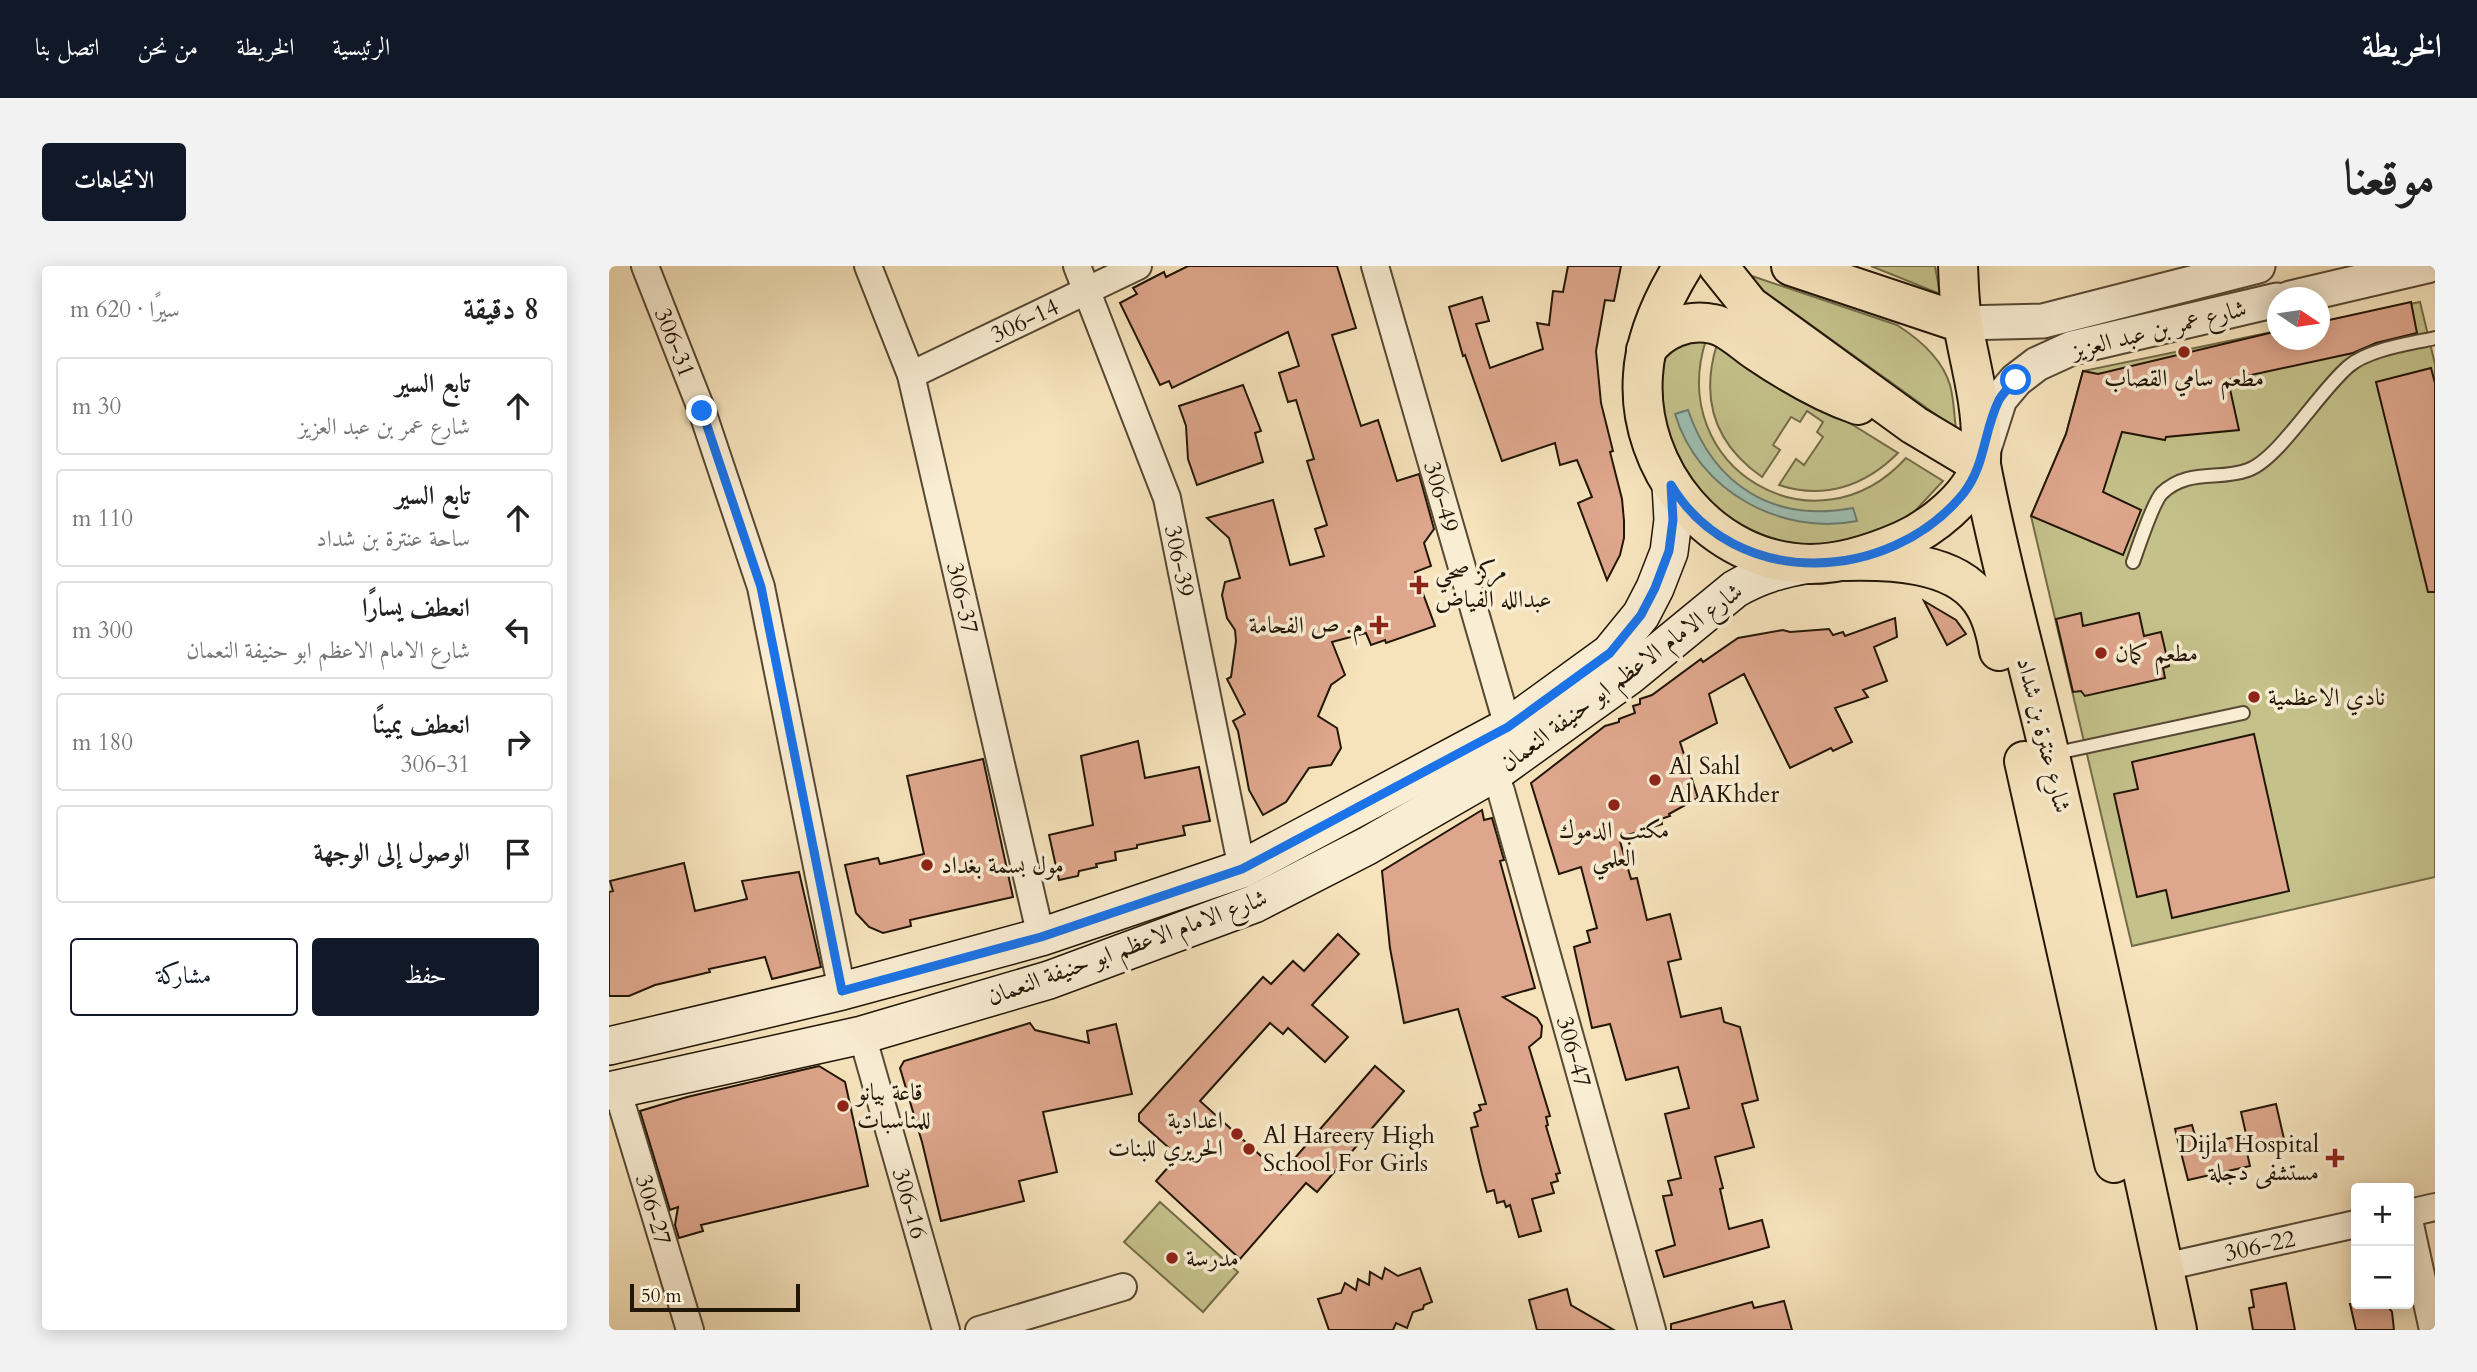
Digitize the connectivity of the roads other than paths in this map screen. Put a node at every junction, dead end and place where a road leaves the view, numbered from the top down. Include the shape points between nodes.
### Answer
1 (645, 266) edge
2 (868, 266) edge
3 (1077, 266) edge
4 (1137, 266) edge
5 (1375, 266) edge
6 (1683, 266) edge
7 (1718, 266) edge
8 (1791, 266) edge
9 (1958, 266) edge
10 (2258, 266) edge
11 (2427, 266) edge
12 (2330, 289) edge
13 (1087, 290) junction
14 (2267, 302) edge
15 (1962, 323) junction
16 (2435, 338) edge
17 (1646, 350) junction
18 (912, 374) junction
19 (1915, 425) junction
20 (1981, 465) junction
21 (1671, 485) junction
22 (2133, 562) dead end
23 (1827, 563) junction
24 (2243, 713) dead end
25 (1508, 727) junction
26 (2050, 755) junction
27 (1494, 773) junction
28 (1242, 869) junction
29 (1041, 937) junction
30 (842, 991) junction
31 (862, 1035) junction
32 (609, 1046) edge
33 (613, 1090) edge
34 (2435, 1207) edge
35 (2414, 1212) edge
36 (2351, 1225) edge
37 (2414, 1243) edge
38 (2164, 1267) junction
39 (1123, 1287) dead end
40 (690, 1330) edge
41 (946, 1330) edge
42 (979, 1330) edge
43 (1652, 1330) edge
44 (2151, 1330) edge
45 (2177, 1330) edge
46 (2433, 1330) edge

1 - 30 street, 306-31 via 702,411 761,587
2 - 18 street, 306-37
3 - 13 street, 306-39
4 - 13 street, 306-14
5 - 25 street, 306-49
6 - 17 main road, شارع عنترة بن شداد
7 - 19 main road via 1750,306
8 - 15 main road
9 - 15 main road
10 - 15 street, شارع عمر بن عبد العزيز via 2043,321
11 - 12 street
13 - 18 street, 306-14
13 - 28 street, 306-39 via 1167,498
14 - 20 street, شارع عمر بن عبد العزيز via 2072,348 2037,364 2000,399
15 - 20 main road, شارع عنترة بن شداد via 1978,399
16 - 22 lane via 2381,351 2351,364 2325,388 2272,454 2249,470 2184,478 2160,494
17 - 19 main road via 1665,331 1714,324 1848,402
17 - 21 main road, شارع عنترة بن شداد via 1646,419 1660,466
18 - 29 street, 306-37
19 - 20 main road
20 - 23 main road via 1948,512 1920,533 1881,550
20 - 26 main road, شارع عنترة بن شداد via 1995,542
21 - 23 main road, شارع عنترة بن شداد via 1705,525 1737,546 1772,559
21 - 25 main road, شارع الامام الاعظم ابو حنيفة النعمان via 1669,551 1641,615 1610,653
23 - 27 main road, شارع الامام الاعظم ابو حنيفة النعمان via 1777,569 1735,589 1629,676
23 - 44 main road, شارع عنترة بن شداد via 1904,562 1944,574 1981,600 1993,624
24 - 26 lane
25 - 28 main road, شارع الامام الاعظم ابو حنيفة النعمان
26 - 38 main road, شارع عنترة بن شداد
27 - 31 main road, شارع الامام الاعظم ابو حنيفة النعمان via 1254,904 1049,980
27 - 43 street, 306-47
28 - 29 main road, شارع الامام الاعظم ابو حنيفة النعمان
29 - 30 main road, شارع الامام الاعظم ابو حنيفة النعمان
30 - 32 main road, شارع الامام الاعظم ابو حنيفة النعمان
31 - 33 main road, شارع الامام الاعظم ابو حنيفة النعمان
31 - 41 street, 306-16
33 - 40 street, 306-27
34 - 35 street
36 - 38 street, 306-22
37 - 46 street
38 - 45 main road, شارع عنترة بن شداد
39 - 42 street

